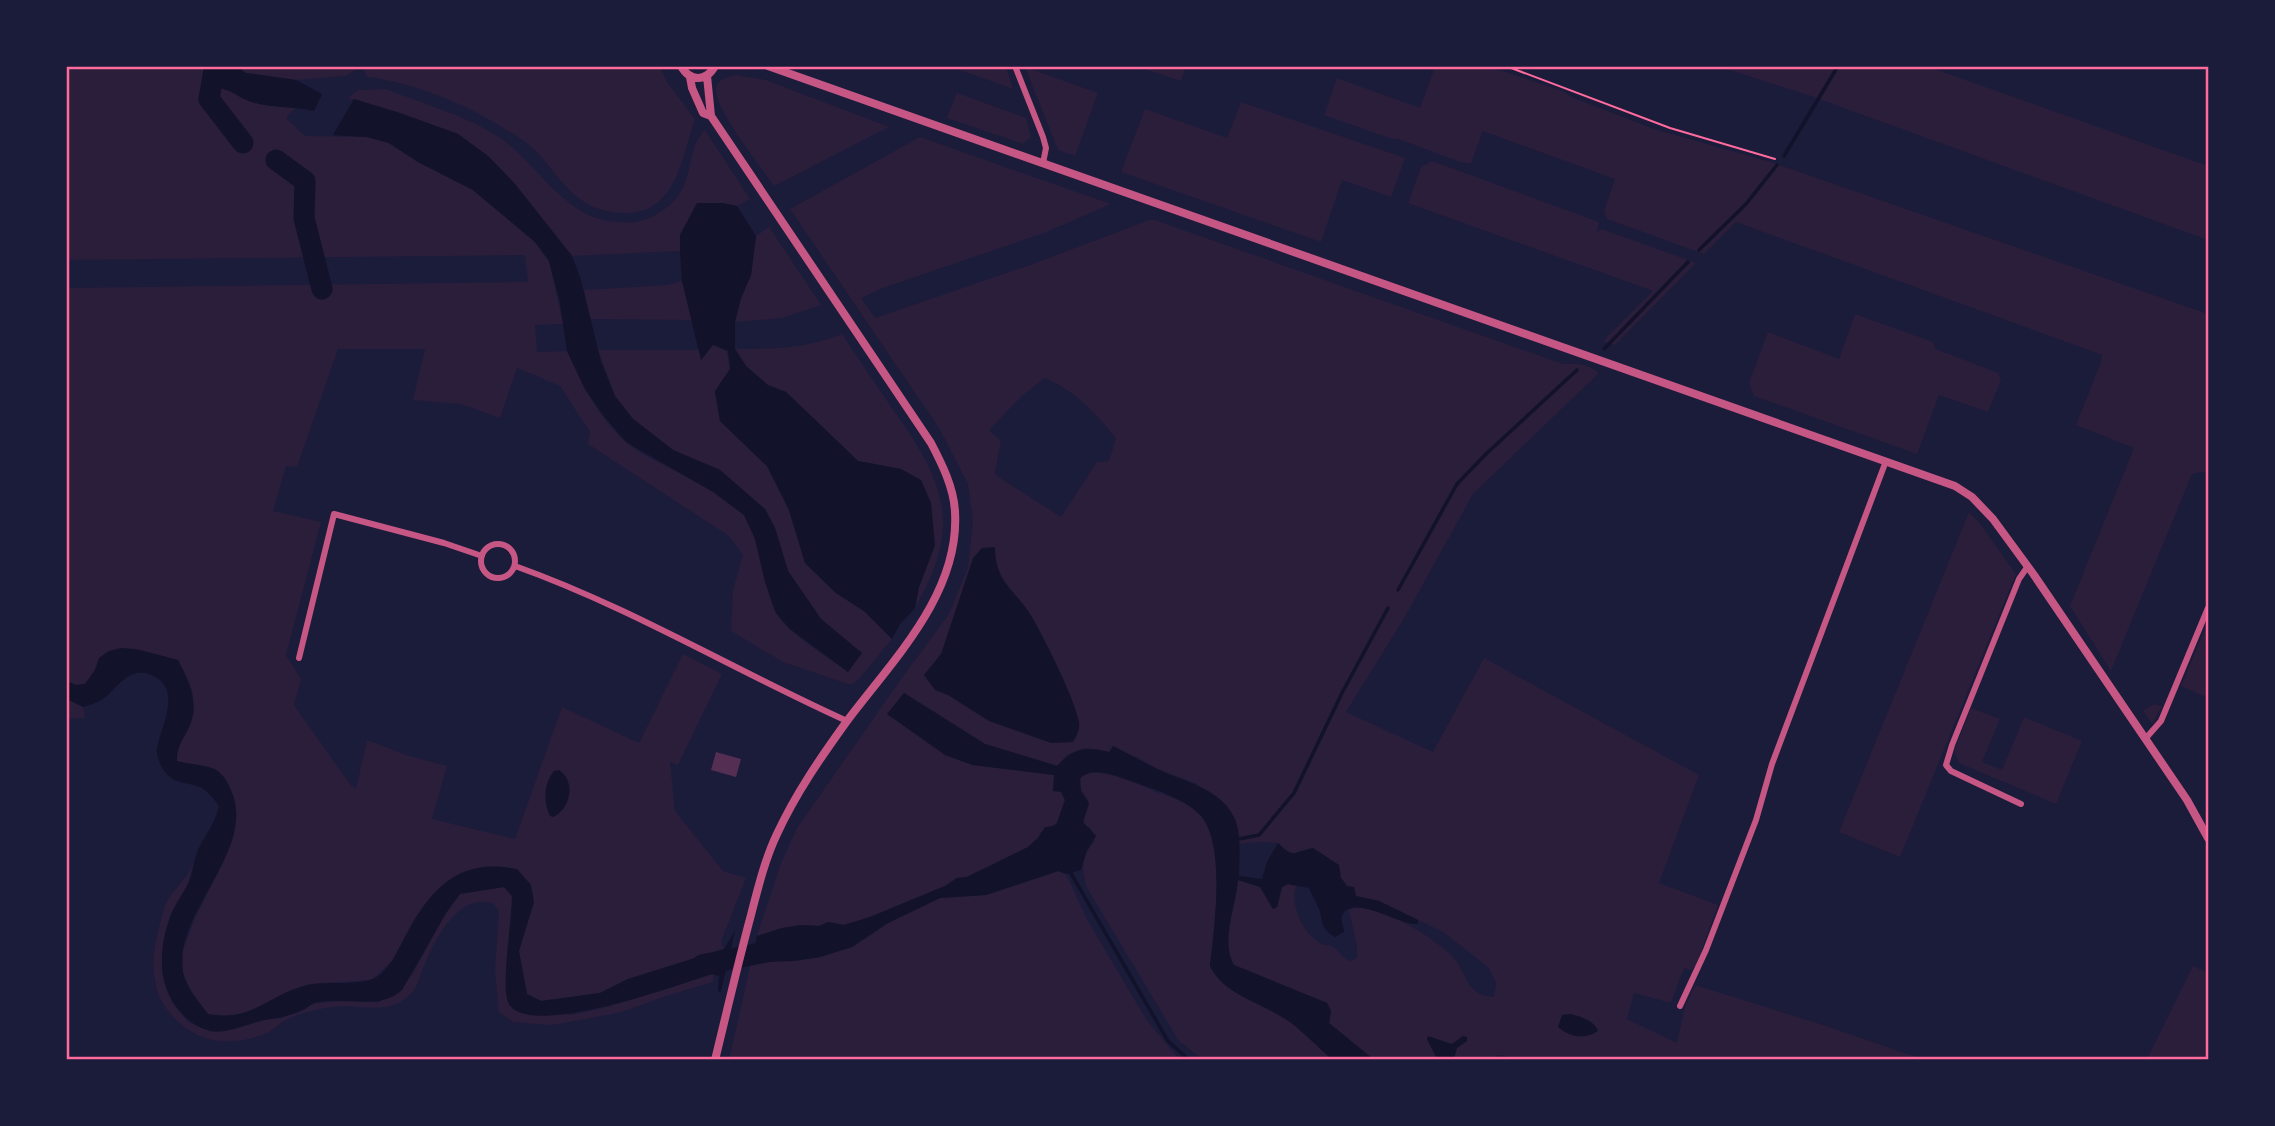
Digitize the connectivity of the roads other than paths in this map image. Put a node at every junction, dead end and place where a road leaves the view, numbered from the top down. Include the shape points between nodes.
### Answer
1 (681, 66) edge
2 (726, 66) edge
3 (768, 66) edge
4 (1015, 66) edge
5 (712, 71) edge
6 (690, 77) junction
7 (712, 116) junction
8 (1043, 163) junction
9 (1886, 461) junction
10 (482, 556) junction
11 (514, 566) junction
12 (2028, 566) junction
13 (2208, 608) edge
14 (299, 658) dead end
15 (847, 721) junction
16 (2146, 738) junction
17 (2021, 804) dead end
18 (2208, 838) edge
19 (1680, 1006) dead end
20 (715, 1059) edge

1 - 6 street
2 - 5 street
3 - 8 street
4 - 8 street via 1043,137
5 - 6 street via 698,79
5 - 7 street
6 - 7 street via 698,105 705,115
7 - 15 street via 931,443 951,490 954,531 941,584 913,634
8 - 9 street
9 - 12 street via 1955,486 1972,497
9 - 19 street via 1772,764 1756,820
10 - 11 street via 493,545 503,545 512,551
10 - 11 street via 483,568 494,578 508,575
10 - 14 street via 334,514
11 - 15 street via 569,585
12 - 16 street
12 - 17 street via 1946,765
13 - 16 street via 2161,721
15 - 20 street via 801,786 775,837 748,923
16 - 18 street

